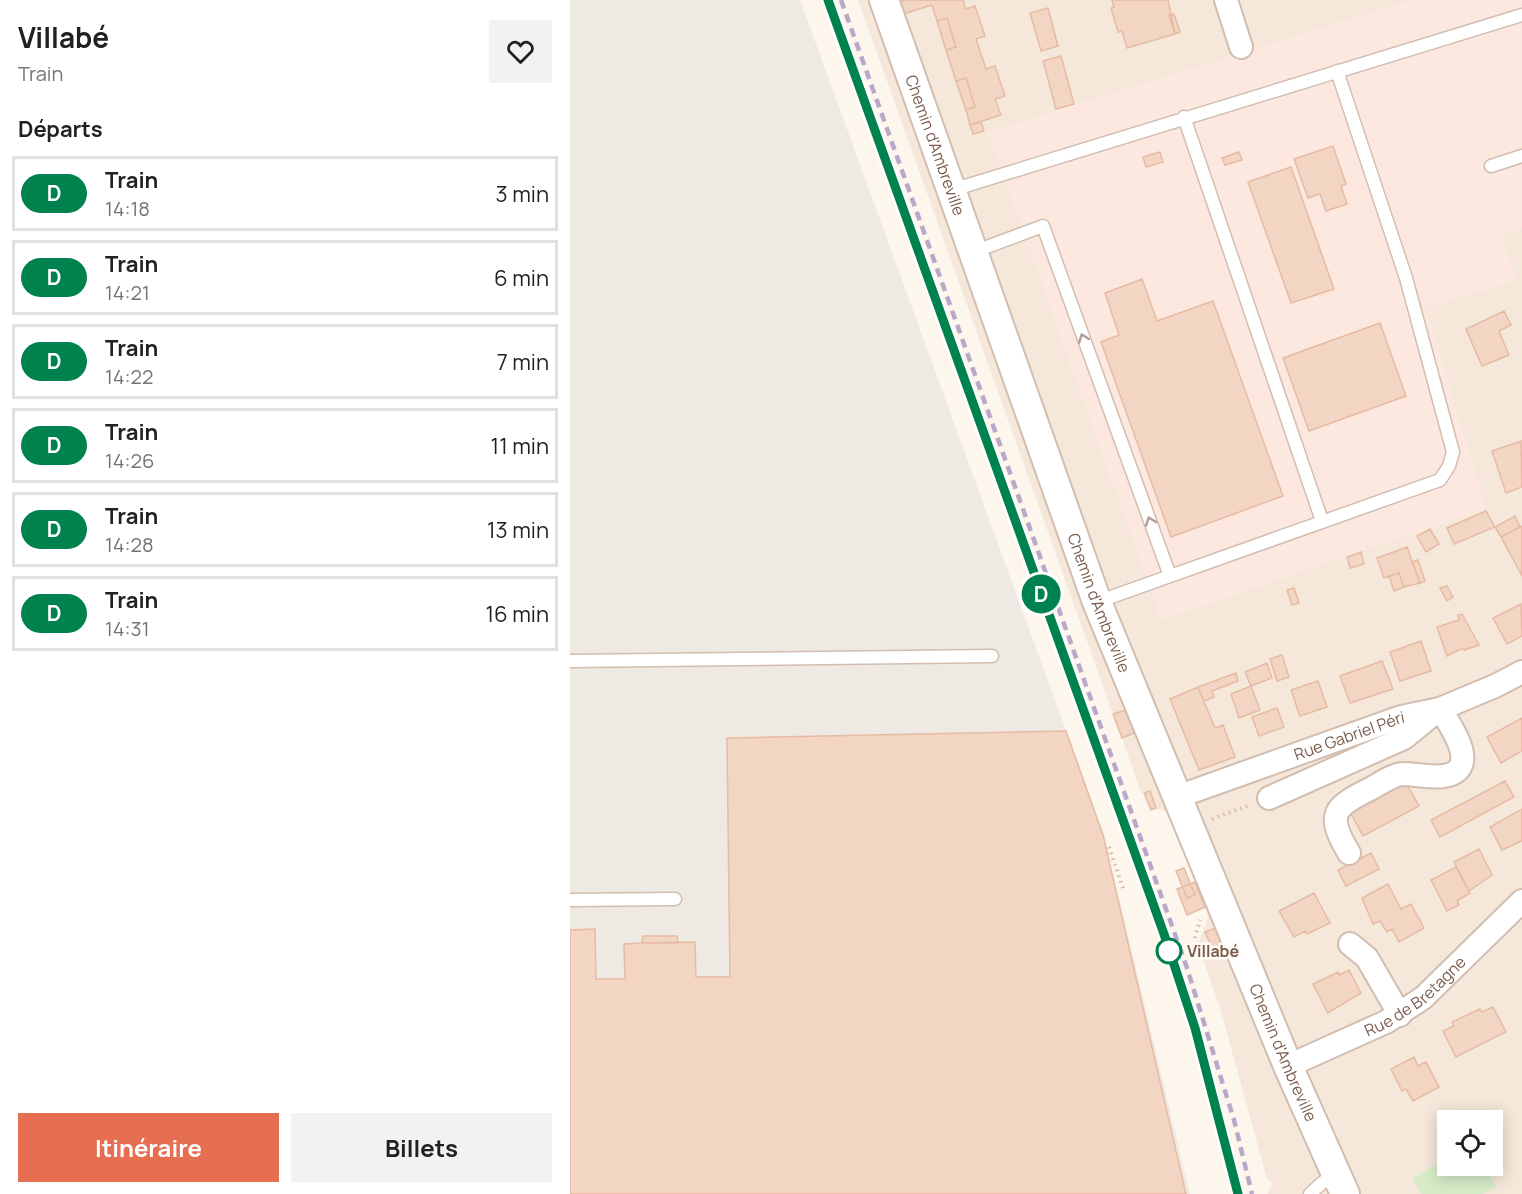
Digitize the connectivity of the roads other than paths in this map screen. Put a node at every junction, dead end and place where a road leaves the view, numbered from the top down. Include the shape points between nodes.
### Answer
1 (884, 0) edge
2 (1226, 0) edge
3 (1522, 15) edge
4 (1241, 47) dead end
5 (1337, 71) junction
6 (1184, 117) junction
7 (1522, 156) edge
8 (1491, 166) dead end
9 (952, 190) junction
10 (973, 252) junction
11 (1322, 521) junction
12 (1170, 576) junction
13 (1097, 602) junction
14 (992, 656) dead end
15 (570, 661) edge
16 (1522, 672) edge
17 (1440, 709) junction
18 (1177, 797) junction
19 (1269, 798) road end
20 (1349, 853) dead end
21 (675, 899) dead end
22 (570, 900) edge
23 (1522, 901) edge
24 (1350, 944) dead end
25 (1400, 1014) junction
26 (1288, 1066) junction
27 (1341, 1185) edge
28 (1310, 1194) edge

1 - 9 street, Chemin d'Ambreville
2 - 4 street
3 - 5 lane
5 - 6 lane
5 - 11 lane via 1406,278 1453,452 1440,480
6 - 9 lane
6 - 11 lane
7 - 8 lane
9 - 10 street, Chemin d'Ambreville
12 -> 10 lane via 1043,226
10 - 13 street, Chemin d'Ambreville
11 - 12 lane
12 - 13 lane
13 - 18 street, Chemin d'Ambreville
14 - 15 lane
16 - 17 street, Rue Gabriel Péri
17 - 18 street, Rue Gabriel Péri via 1401,717
17 - 19 street via 1404,738
17 - 20 street via 1459,742 1463,760 1460,767 1443,776 1399,774 1339,808 1334,821 1336,830
18 - 26 street, Chemin d'Ambreville
21 - 22 lane
23 - 25 street, Rue de Bretagne via 1445,979
24 - 25 street via 1367,958
25 - 26 street, Rue de Bretagne
26 - 27 street, Chemin d'Ambreville
27 - 28 lane via 1323,1182

